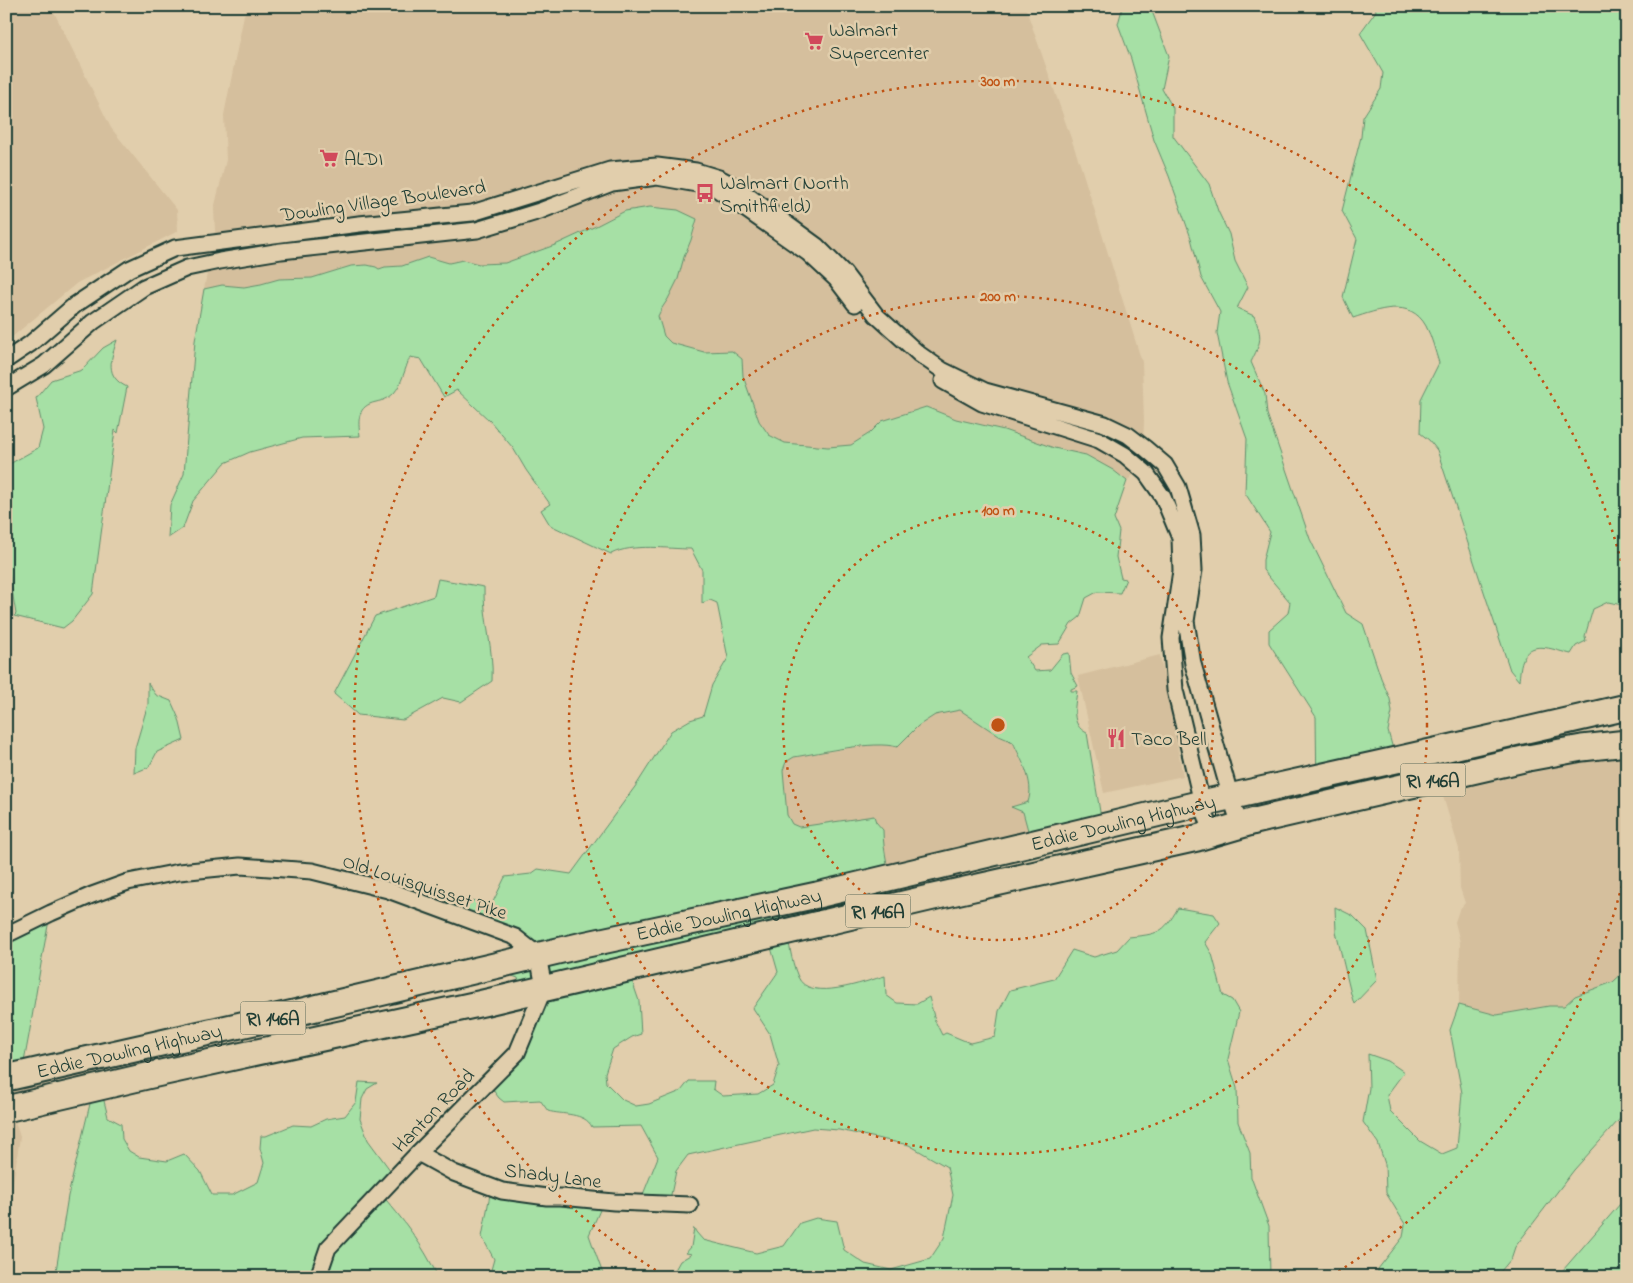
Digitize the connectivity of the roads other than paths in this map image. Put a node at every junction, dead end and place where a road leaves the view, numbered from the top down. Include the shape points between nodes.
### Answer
1 (6, 360) edge
2 (6, 388) edge
3 (1193, 664) junction
4 (1173, 668) junction
5 (1627, 707) edge
6 (1627, 743) edge
7 (1231, 798) junction
8 (1202, 803) junction
9 (1240, 825) junction
10 (1212, 833) junction
11 (6, 936) edge
12 (538, 955) junction
13 (544, 988) junction
14 (6, 1078) edge
15 (6, 1109) edge
16 (418, 1153) junction
17 (690, 1205) dead end
18 (318, 1277) edge

1 - 3 street, Dowling Village Boulevard via 75,305 129,269 175,248 472,213 610,170 657,166 696,172 736,187 817,246 844,273 876,314 919,354 942,370 985,391 1105,424 1128,435 1165,465 1178,487 1192,535 1194,570 1186,621
2 - 4 street, Dowling Village Boulevard via 44,365 92,322 144,287 187,268 281,251 477,230 540,211 612,183 657,177 714,187 808,253 836,279 870,321 917,366 982,403 1099,440 1125,455 1146,473 1163,497 1180,538 1181,571 1171,638
3 - 4 street
3 - 7 street, Dowling Village Boulevard
4 - 8 street, Dowling Village Boulevard via 1175,690
5 - 7 main road, Eddie Dowling Highway / RI 146A
6 - 9 main road, Eddie Dowling Highway / RI 146A via 1528,758
7 - 8 main road, Eddie Dowling Highway / RI 146A
7 - 9 street, Dowling Village Boulevard
8 - 10 street, Dowling Village Boulevard
8 - 12 main road, Eddie Dowling Highway / RI 146A via 817,895
9 - 10 main road, Eddie Dowling Highway / RI 146A
10 - 13 main road, Eddie Dowling Highway / RI 146A
11 - 12 street, Old Louisquisset Pike via 92,895 128,882 178,872 240,866 312,871 388,890 514,937
12 - 13 street
12 - 14 main road, Eddie Dowling Highway / RI 146A
13 - 15 main road, Eddie Dowling Highway / RI 146A
13 - 16 street, Hanton Road via 517,1053
16 - 17 street, Shady Lane via 454,1173 502,1191 614,1202
16 - 18 street, Hanton Road via 328,1248

